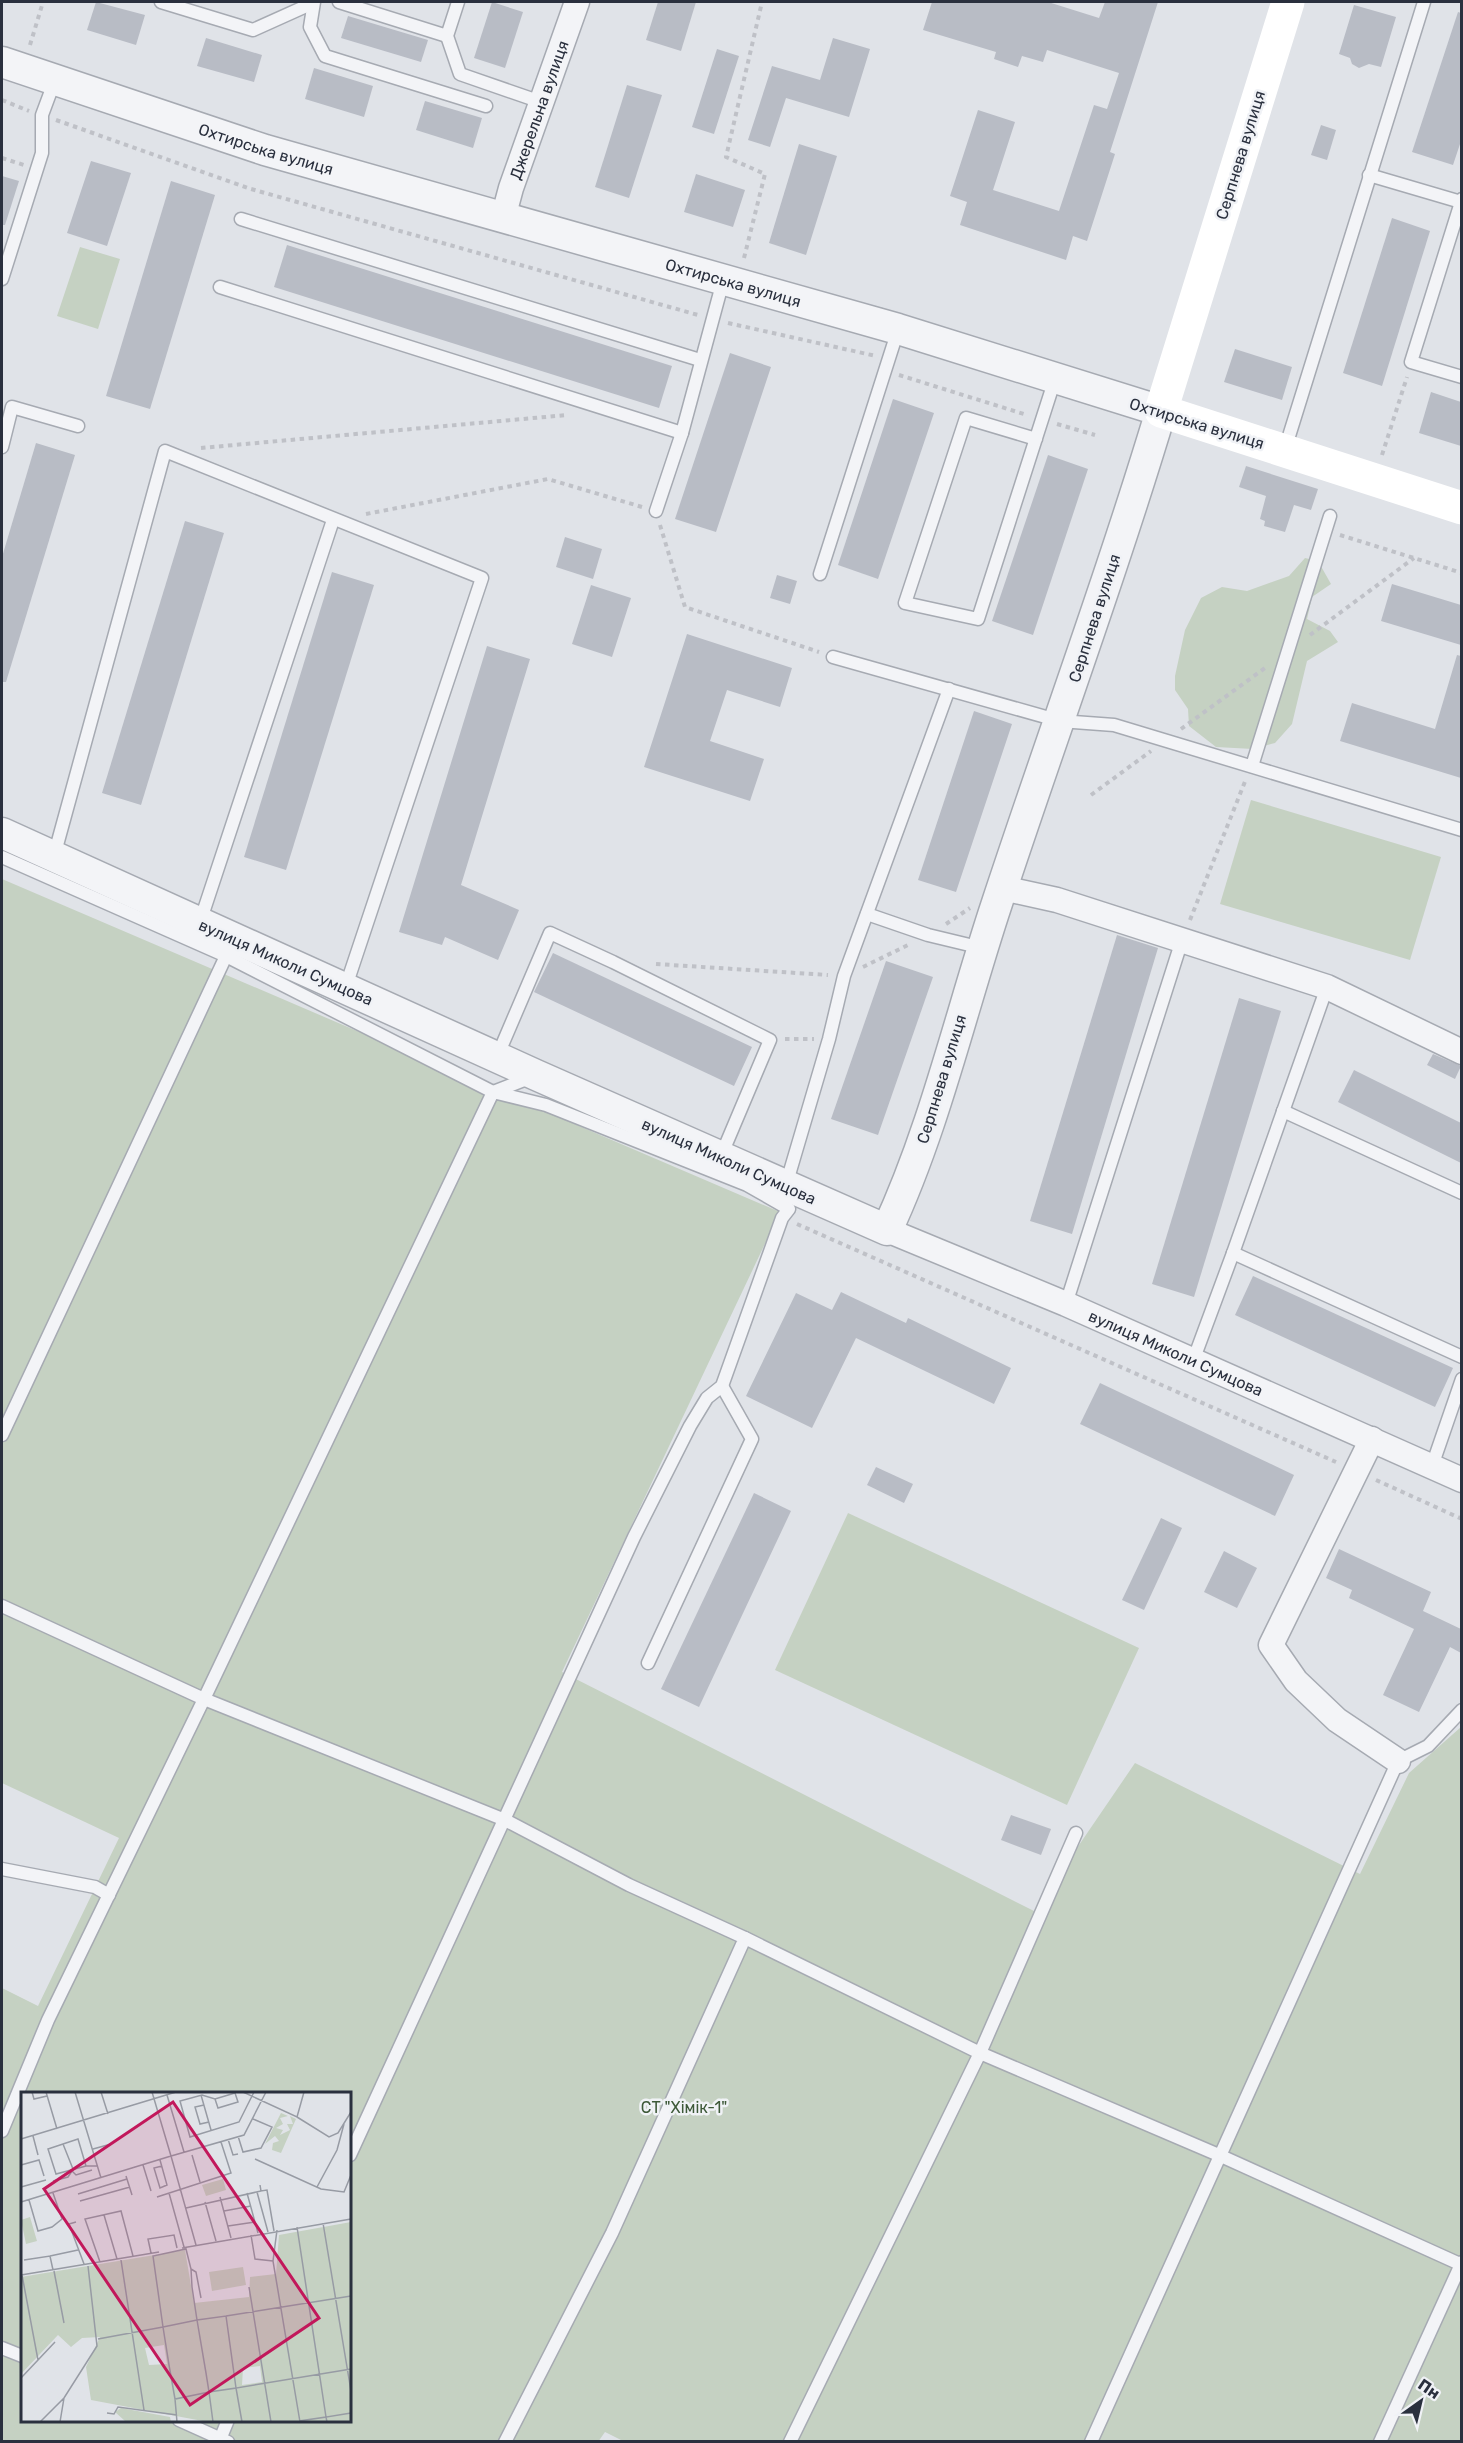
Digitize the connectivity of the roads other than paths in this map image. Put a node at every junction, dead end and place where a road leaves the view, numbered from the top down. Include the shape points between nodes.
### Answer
1 (161, 2) edge
2 (313, 2) edge
3 (339, 2) edge
4 (458, 2) edge
5 (577, 2) edge
6 (1288, 2) edge
7 (1424, 2) edge
8 (447, 36) junction
9 (12, 65) edge
10 (55, 80) junction
11 (541, 102) junction
12 (486, 106) dead end
13 (1369, 175) junction
14 (1461, 200) edge
15 (503, 218) junction
16 (241, 219) dead end
17 (2, 279) edge
18 (723, 281) junction
19 (220, 287) dead end
20 (898, 329) junction
21 (700, 360) junction
22 (1461, 377) edge
23 (1055, 379) junction
24 (1161, 411) junction
25 (78, 426) dead end
26 (682, 433) junction
27 (1036, 439) junction
28 (2, 447) edge
29 (1285, 450) junction
30 (1461, 508) edge
31 (656, 511) road end
32 (1330, 516) dead end
33 (333, 520) junction
34 (820, 574) dead end
35 (833, 657) road end
36 (949, 690) junction
37 (1060, 721) junction
38 (1252, 766) junction
39 (1461, 830) edge
40 (2, 833) edge
41 (2, 857) edge
42 (54, 857) junction
43 (1002, 888) junction
44 (867, 914) junction
45 (200, 922) junction
46 (1182, 940) junction
47 (982, 948) junction
48 (226, 956) junction
49 (1327, 987) junction
50 (345, 989) junction
51 (1461, 1052) edge
52 (497, 1057) junction
53 (536, 1075) junction
54 (492, 1092) junction
55 (1283, 1111) junction
56 (721, 1157) junction
57 (1461, 1193) edge
58 (789, 1202) junction
59 (887, 1230) junction
60 (1233, 1253) junction
61 (1066, 1304) junction
62 (1461, 1357) edge
63 (1193, 1361) junction
64 (1461, 1379) edge
65 (722, 1386) junction
66 (2, 1435) edge
67 (1371, 1438) junction
68 (1432, 1466) junction
69 (1461, 1480) edge
70 (2, 1606) edge
71 (648, 1662) dead end
72 (204, 1699) junction
73 (1461, 1710) edge
74 (1398, 1761) junction
75 (505, 1820) junction
76 (1076, 1833) dead end
77 (2, 1869) edge
78 (109, 1895) junction
79 (745, 1938) junction
80 (980, 2053) junction
81 (2, 2131) edge
82 (351, 2153) edge
83 (1221, 2156) junction
84 (1461, 2264) edge
85 (2, 2348) edge
86 (21, 2356) edge
87 (181, 2422) edge
88 (228, 2422) edge
89 (223, 2440) edge
90 (505, 2442) edge
91 (790, 2442) edge
92 (1090, 2442) edge
93 (1380, 2442) edge

1 - 2 lane via 253,30
2 - 12 lane via 310,27 325,56
3 - 8 lane
4 - 8 lane
5 - 11 street, Джерельна вулиця
6 - 24 main road, Серпнева вулиця
7 - 13 lane
8 - 11 lane via 460,74
9 - 10 street, Охтирська вулиця
10 - 15 street, Охтирська вулиця via 264,150
10 - 17 lane via 42,115 42,153
11 - 15 street, Джерельна вулиця
13 - 14 lane
13 - 29 lane
14 - 22 lane via 1411,362
15 - 18 street, Охтирська вулиця
16 - 21 lane
18 - 20 street, Охтирська вулиця
18 - 21 lane
19 - 26 lane
20 - 23 street, Охтирська вулиця
20 - 34 lane
21 - 26 lane
23 - 24 street, Охтирська вулиця
23 - 27 lane
24 - 29 main road, Охтирська вулиця
24 - 37 street, Серпнева вулиця
25 - 28 lane via 12,407
26 - 31 lane
27 - 27 lane via 966,418 904,603 978,619
29 - 30 main road, Охтирська вулиця
32 - 38 lane
33 - 42 lane via 165,451
33 - 45 lane
33 - 50 lane via 482,578
35 - 36 lane
36 - 37 lane
36 - 44 lane
37 - 38 lane via 1114,725
37 - 43 street, Серпнева вулиця
38 - 39 lane
40 - 42 street, вулиця Миколи Сумцова
41 - 48 lane
42 - 45 street, вулиця Миколи Сумцова
43 - 46 street via 1057,900
43 - 47 street, Серпнева вулиця
44 - 47 lane
44 - 58 lane via 844,976
45 - 50 street, вулиця Миколи Сумцова
46 - 49 street
46 - 61 lane
47 - 59 street, Серпнева вулиця via 912,1175
48 - 54 lane
48 - 66 lane
49 - 51 street
49 - 55 lane
50 - 52 street, вулиця Миколи Сумцова
52 - 53 street, вулиця Миколи Сумцова
52 - 56 lane via 550,933 770,1040
53 - 54 lane
53 - 56 street, вулиця Миколи Сумцова
54 - 58 lane via 546,1105
54 - 72 lane
55 - 57 lane
55 - 60 lane
56 - 58 street, вулиця Миколи Сумцова
58 - 59 street, вулиця Миколи Сумцова
58 - 65 lane
59 - 61 street, вулиця Миколи Сумцова
60 - 62 lane
60 - 63 lane
61 - 63 street, вулиця Миколи Сумцова
63 - 67 street, вулиця Миколи Сумцова
64 - 68 lane
65 - 71 lane via 752,1439
65 - 75 lane via 707,1398 684,1436
67 - 68 street, вулиця Миколи Сумцова
67 - 74 street via 1271,1645 1296,1681 1337,1720
68 - 69 street, вулиця Миколи Сумцова
70 - 72 lane
72 - 75 lane
72 - 78 lane
73 - 74 lane via 1428,1746
74 - 83 lane
75 - 79 lane
75 - 82 lane
76 - 80 lane
77 - 78 lane via 95,1887
78 - 81 lane via 48,2020
79 - 80 lane
79 - 90 lane via 612,2233
80 - 83 lane
80 - 91 lane
83 - 84 lane
83 - 92 lane
84 - 93 lane
85 - 86 lane
87 - 89 lane
88 - 89 lane

